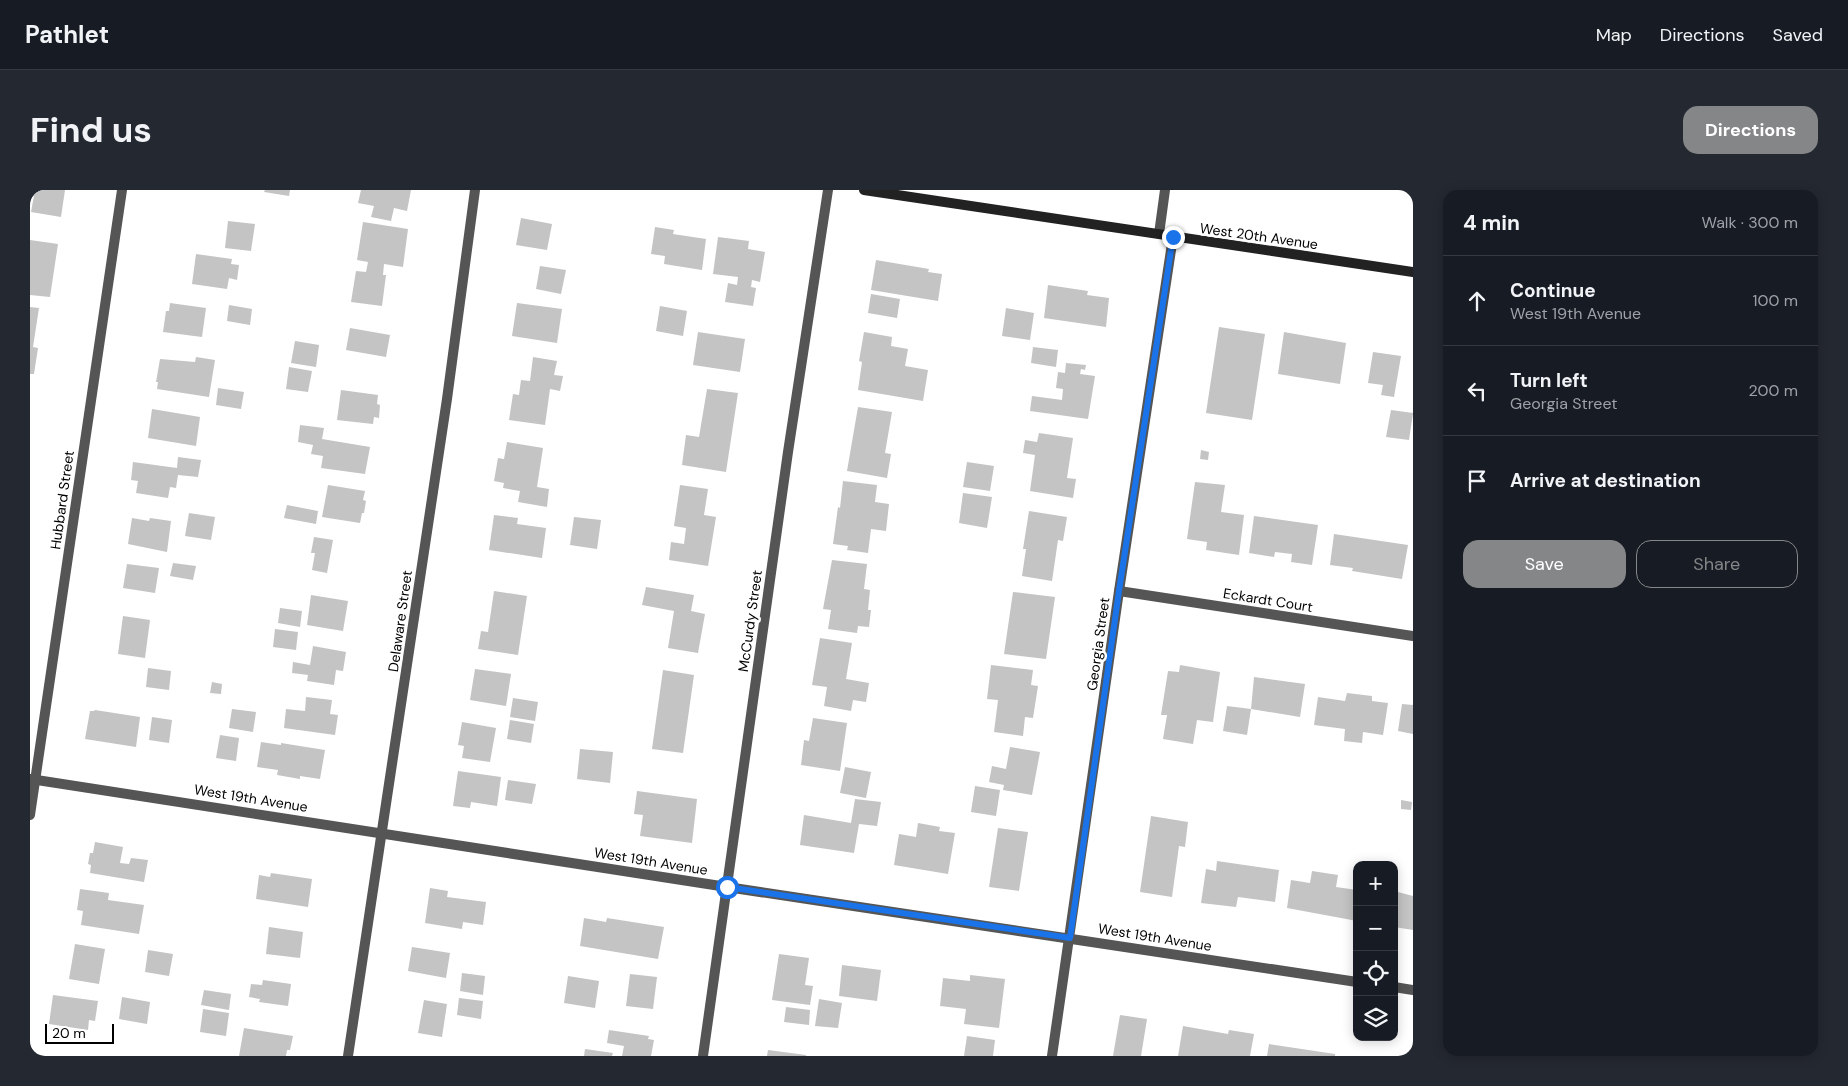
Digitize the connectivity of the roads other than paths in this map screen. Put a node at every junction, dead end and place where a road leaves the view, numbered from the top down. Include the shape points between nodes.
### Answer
1 (122, 190) edge
2 (475, 190) edge
3 (828, 190) edge
4 (864, 190) edge
5 (1165, 190) edge
6 (1159, 234) junction
7 (1173, 237) junction
8 (1413, 272) edge
9 (1119, 591) junction
10 (1413, 636) edge
11 (33, 779) edge
12 (30, 815) edge
13 (382, 832) junction
14 (727, 887) junction
15 (1070, 938) junction
16 (1353, 981) edge
17 (1398, 988) edge
18 (1413, 990) edge
19 (348, 1056) edge
20 (702, 1056) edge
21 (1052, 1056) edge

1 - 11 street, Hubbard Street
2 - 13 street, Delaware Street
3 - 14 street, McCurdy Street
4 - 6 main road, West 20th Avenue
5 - 6 street
6 - 7 main road, West 20th Avenue
7 - 8 main road, West 20th Avenue
7 - 9 street, Georgia Street
9 - 10 street, Eckardt Court
9 - 15 street, Georgia Street
11 - 12 street, Hubbard Street
11 - 13 street, West 19th Avenue
13 - 14 street, West 19th Avenue
13 - 19 street, Delaware Street
14 - 15 street, West 19th Avenue
14 - 20 street, McCurdy Street
15 - 16 street, West 19th Avenue
15 - 21 street, Georgia Street
17 - 18 street

